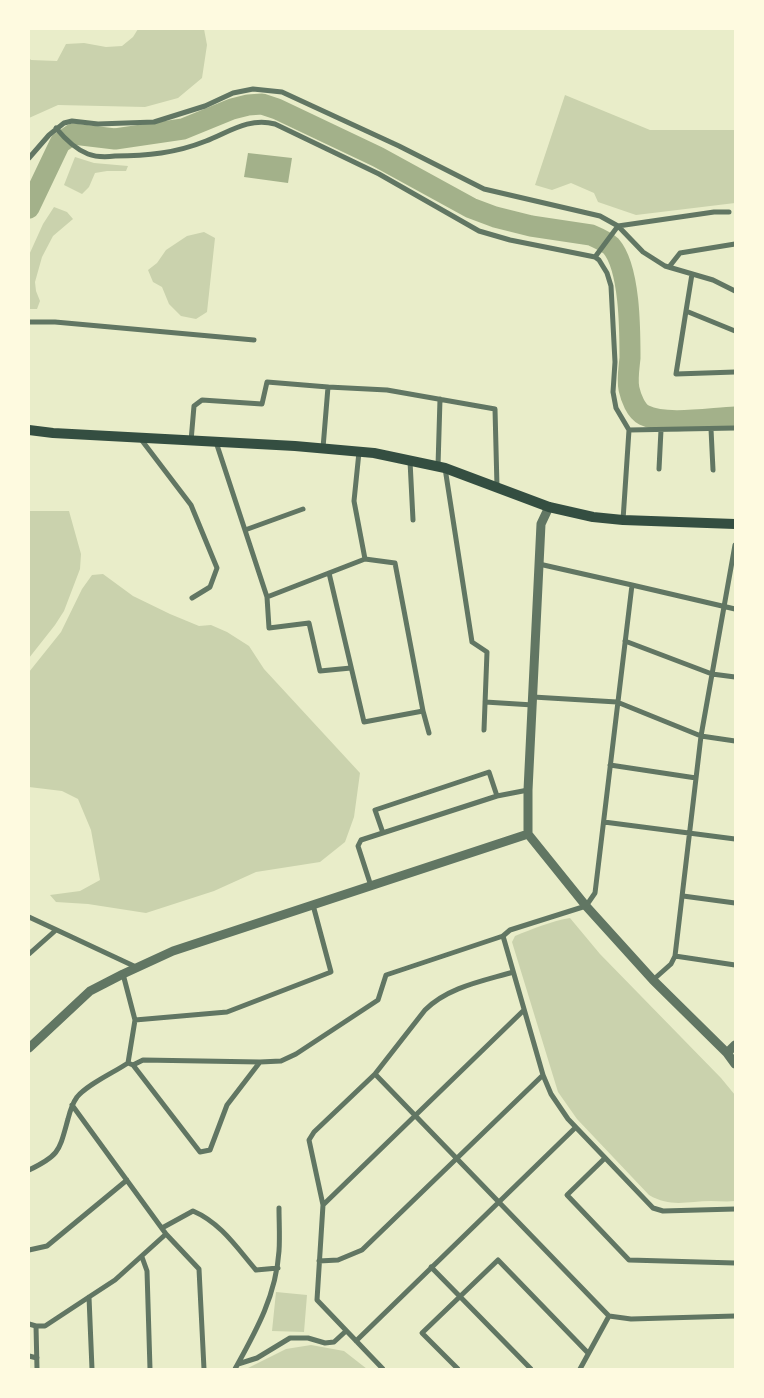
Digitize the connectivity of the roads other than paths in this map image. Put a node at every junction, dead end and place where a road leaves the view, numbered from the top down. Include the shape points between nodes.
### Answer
1 (56, 128) junction
2 (29, 158) edge
3 (729, 212) dead end
4 (618, 226) junction
5 (735, 244) edge
6 (595, 257) junction
7 (669, 267) junction
8 (692, 274) junction
9 (735, 291) edge
10 (686, 311) junction
11 (29, 322) edge
12 (735, 331) edge
13 (254, 340) dead end
14 (735, 372) edge
15 (328, 387) junction
16 (440, 399) junction
17 (735, 428) edge
18 (711, 429) junction
19 (29, 430) edge
20 (629, 430) junction
21 (661, 430) junction
22 (140, 438) junction
23 (191, 441) junction
24 (216, 442) junction
25 (323, 448) junction
26 (359, 452) junction
27 (410, 461) junction
28 (441, 467) junction
29 (659, 469) dead end
30 (713, 470) dead end
31 (498, 488) junction
32 (549, 507) junction
33 (303, 509) dead end
34 (413, 520) dead end
35 (623, 520) junction
36 (735, 524) edge
37 (245, 530) junction
38 (735, 545) edge
39 (364, 560) junction
40 (539, 564) junction
41 (329, 573) junction
42 (632, 585) junction
43 (192, 598) dead end
44 (267, 598) junction
45 (724, 607) junction
46 (735, 609) edge
47 (625, 641) junction
48 (351, 668) junction
49 (712, 674) junction
50 (735, 677) edge
51 (533, 701) junction
52 (485, 702) junction
53 (617, 702) junction
54 (423, 711) junction
55 (484, 730) dead end
56 (429, 733) dead end
57 (701, 736) junction
58 (735, 741) edge
59 (610, 765) junction
60 (696, 778) junction
61 (528, 790) junction
62 (497, 796) junction
63 (604, 822) junction
64 (690, 832) junction
65 (382, 833) junction
66 (528, 834) junction
67 (735, 839) edge
68 (371, 886) junction
69 (683, 896) junction
70 (735, 903) edge
71 (313, 905) junction
72 (586, 906) junction
73 (29, 917) edge
74 (56, 930) junction
75 (503, 936) junction
76 (29, 954) edge
77 (675, 956) junction
78 (735, 965) edge
79 (136, 967) junction
80 (513, 972) junction
81 (123, 974) junction
82 (653, 980) junction
83 (524, 1010) junction
84 (135, 1020) junction
85 (735, 1045) edge
86 (29, 1048) edge
87 (726, 1053) junction
88 (260, 1062) junction
89 (130, 1064) junction
90 (735, 1064) edge
91 (375, 1074) junction
92 (542, 1075) junction
93 (72, 1105) junction
94 (415, 1116) junction
95 (575, 1128) junction
96 (456, 1158) junction
97 (605, 1158) junction
98 (29, 1170) edge
99 (127, 1180) junction
100 (499, 1202) junction
101 (323, 1205) junction
102 (279, 1208) dead end
103 (735, 1209) edge
104 (162, 1228) junction
105 (166, 1234) junction
106 (29, 1250) edge
107 (142, 1257) junction
108 (319, 1261) junction
109 (735, 1263) edge
110 (432, 1267) junction
111 (278, 1268) junction
112 (460, 1297) junction
113 (89, 1298) junction
114 (609, 1316) junction
115 (735, 1316) edge
116 (29, 1324) edge
117 (36, 1326) junction
118 (346, 1331) junction
119 (356, 1341) junction
120 (588, 1353) junction
121 (29, 1356) edge
122 (37, 1358) junction
123 (236, 1367) edge
124 (37, 1369) edge
125 (92, 1369) edge
126 (150, 1369) edge
127 (204, 1369) edge
128 (383, 1369) edge
129 (458, 1369) edge
130 (532, 1369) edge
131 (580, 1369) edge

1 - 2 street
1 - 4 street via 72,121 98,124 154,122 205,106 233,92 282,92 484,189 600,216
1 - 6 street via 76,148 104,157 163,154 206,141 242,125 264,121 379,174 479,231
3 - 4 street
4 - 6 street
4 - 7 street via 643,252
5 - 7 street via 680,253
6 - 20 street via 611,286 615,362 613,392 616,408
7 - 8 street
8 - 9 street
8 - 10 street
10 - 12 street
10 - 14 street via 676,374
11 - 13 street
15 - 16 street via 387,390
15 - 23 street via 267,382 262,404 202,400 194,406
15 - 25 street
16 - 28 street
16 - 31 street via 495,409
17 - 18 street
18 - 21 street
18 - 30 street
19 - 22 main road
20 - 21 street
20 - 35 street
21 - 29 street
22 - 23 main road
22 - 43 street via 191,505 217,568 210,588
23 - 24 main road
24 - 25 main road
24 - 37 street
25 - 26 main road
26 - 27 main road
26 - 39 street via 354,501
27 - 28 main road
27 - 34 street
28 - 31 main road
28 - 52 street via 472,642 487,652
31 - 32 main road
32 - 35 main road
32 - 40 street via 541,524
33 - 37 street
35 - 36 main road
37 - 44 street
38 - 45 street
39 - 41 street
39 - 54 street via 395,563
40 - 42 street
40 - 51 street
41 - 44 street
41 - 48 street
42 - 45 street
42 - 47 street
44 - 48 street via 269,628 309,623 320,671
45 - 46 street
45 - 49 street
47 - 49 street
47 - 53 street
48 - 54 street via 364,722
49 - 50 street
49 - 57 street
51 - 52 street
51 - 53 street
51 - 61 street
52 - 55 street
53 - 57 street
53 - 59 street
54 - 56 street
57 - 58 street
57 - 60 street
59 - 60 street
59 - 63 street
60 - 64 street
61 - 62 street
61 - 66 street
62 - 65 street
62 - 65 street via 489,772 374,810
63 - 64 street
63 - 72 street via 596,892
64 - 67 street
64 - 69 street
65 - 68 street via 361,840 358,846
66 - 68 street
66 - 72 street
68 - 71 street
69 - 70 street
69 - 77 street
71 - 79 street via 173,951
71 - 84 street via 330,972 227,1012
72 - 75 street via 510,930
72 - 82 street
73 - 74 street
74 - 76 street
74 - 79 street
75 - 80 street
75 - 88 street via 386,975 378,1000 296,1054 281,1061
77 - 78 street
77 - 82 street
79 - 81 street
80 - 83 street
80 - 91 street via 451,991 437,999
81 - 84 street
81 - 86 street via 90,991
82 - 87 street
83 - 92 street
83 - 94 street
84 - 89 street
85 - 87 street
87 - 90 street
88 - 89 street via 143,1060
88 - 89 street via 227,1105 210,1150 200,1152
89 - 93 street via 83,1092
91 - 94 street
91 - 101 street via 309,1140
92 - 95 street via 556,1103
92 - 96 street
93 - 98 street via 56,1154
93 - 99 street
94 - 96 street
94 - 101 street
95 - 97 street
95 - 100 street
96 - 100 street
96 - 108 street via 362,1250 338,1260
97 - 103 street via 653,1208 663,1211
97 - 109 street via 567,1195 629,1260
99 - 104 street
99 - 106 street via 46,1246
100 - 110 street
100 - 114 street
101 - 108 street
102 - 111 street
104 - 105 street
104 - 111 street via 193,1210 224,1231 256,1270
105 - 107 street
105 - 127 street via 200,1270
107 - 113 street
107 - 126 street via 147,1271
108 - 118 street via 317,1300
110 - 112 street
110 - 119 street
111 - 123 street via 266,1310
112 - 120 street via 498,1260
112 - 129 street via 422,1333
112 - 130 street
113 - 117 street via 48,1324
113 - 125 street
114 - 115 street via 631,1319
114 - 120 street
116 - 117 street
117 - 122 street
118 - 119 street
118 - 123 street via 334,1342 290,1338
119 - 128 street
120 - 131 street
121 - 122 street
122 - 124 street

